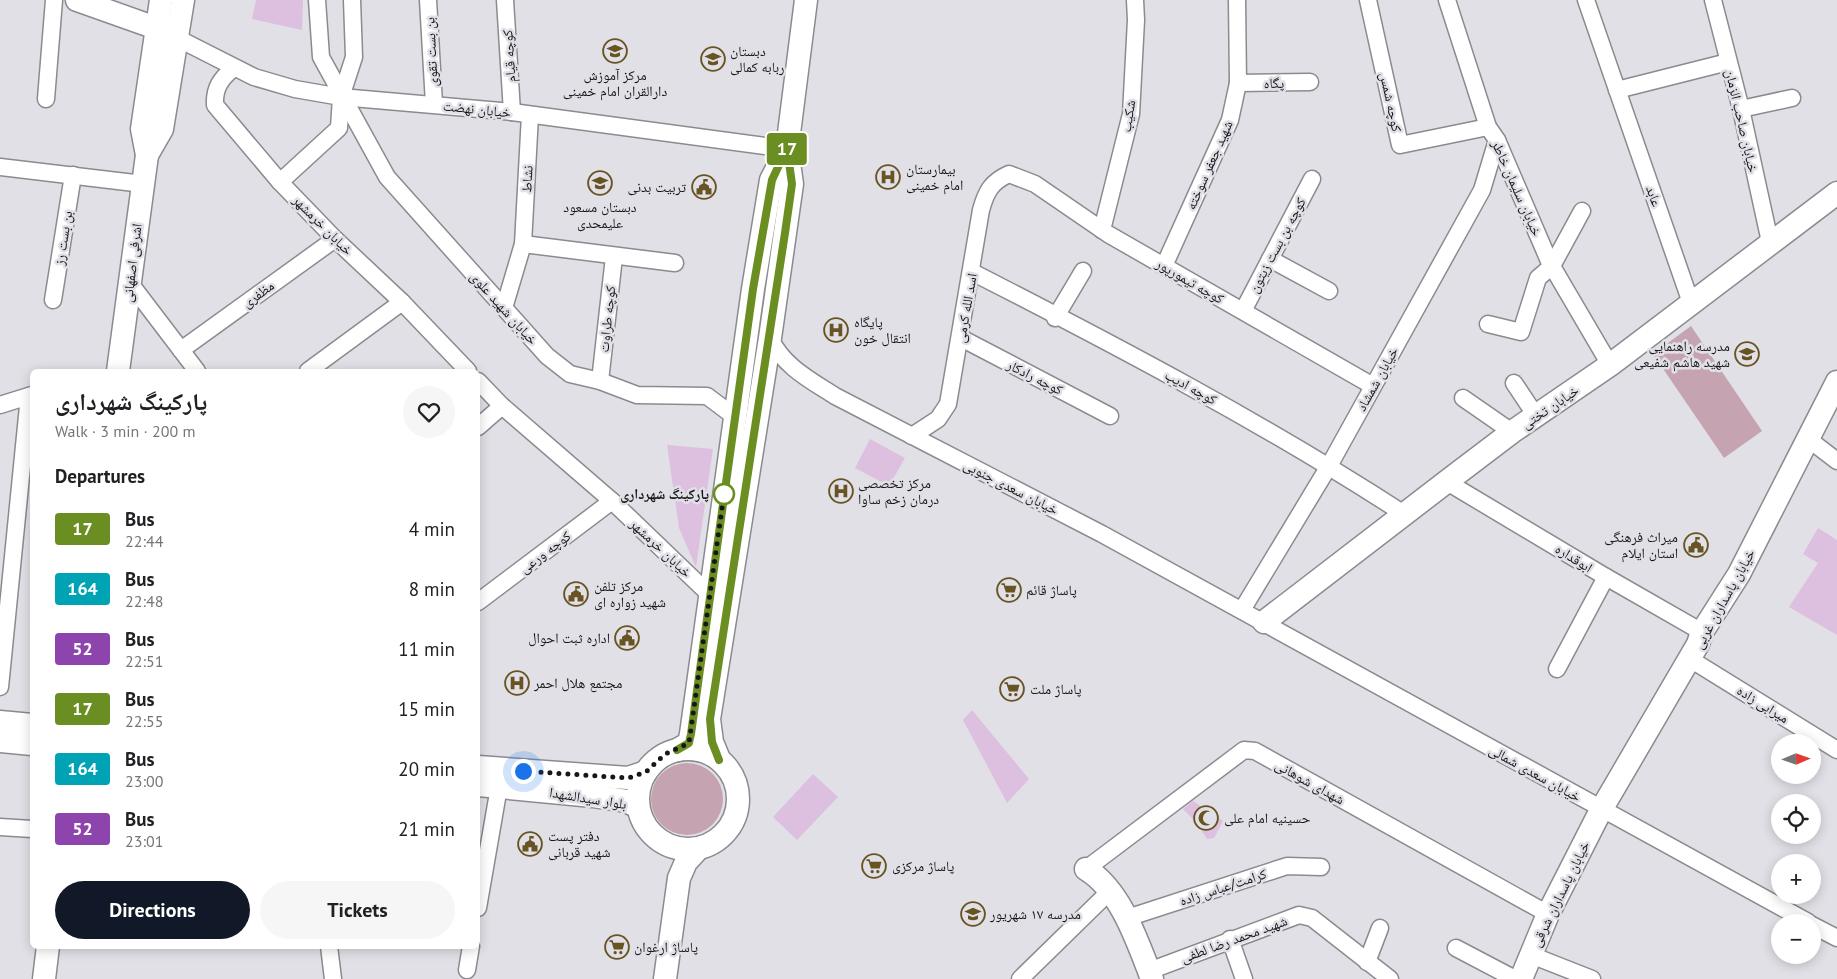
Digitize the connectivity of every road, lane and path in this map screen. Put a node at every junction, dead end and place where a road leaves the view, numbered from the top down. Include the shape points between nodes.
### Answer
1 (54, 0) edge
2 (77, 0) edge
3 (161, 0) edge
4 (182, 0) edge
5 (317, 0) edge
6 (352, 0) edge
7 (428, 0) edge
8 (505, 0) edge
9 (806, 0) edge
10 (1135, 0) edge
11 (1237, 0) edge
12 (1368, 0) edge
13 (1447, 0) edge
14 (1713, 0) edge
15 (1590, 1) edge
16 (156, 28) junction
17 (177, 38) junction
18 (1728, 62) junction
19 (234, 68) junction
20 (1310, 82) dead end
21 (1238, 83) junction
22 (1617, 90) junction
23 (341, 97) junction
24 (1792, 98) dead end
25 (46, 99) dead end
26 (434, 104) junction
27 (1741, 109) junction
28 (512, 112) junction
29 (530, 115) junction
30 (1493, 134) junction
31 (787, 148) junction
32 (147, 155) junction
33 (0, 167) edge
34 (1009, 174) joint
35 (73, 175) junction
36 (1312, 179) dead end
37 (280, 182) junction
38 (142, 184) junction
39 (1837, 193) edge
40 (1582, 211) dead end
41 (1102, 230) junction
42 (335, 239) junction
43 (1770, 242) junction
44 (523, 244) junction
45 (614, 257) junction
46 (1270, 259) junction
47 (675, 263) dead end
48 (1164, 266) junction
49 (1552, 266) junction
50 (1083, 271) dead end
51 (972, 272) junction
52 (130, 283) junction
53 (1329, 291) dead end
54 (53, 300) dead end
55 (402, 302) junction
56 (1691, 303) junction
57 (504, 308) junction
58 (1243, 311) junction
59 (1056, 317) junction
60 (1488, 324) dead end
61 (770, 338) junction
62 (961, 338) junction
63 (181, 350) junction
64 (1610, 365) junction
65 (118, 369) edge
66 (195, 369) edge
67 (311, 369) edge
68 (466, 369) edge
69 (600, 381) junction
70 (1837, 382) edge
71 (480, 383) edge
72 (1514, 383) dead end
73 (1373, 386) junction
74 (30, 395) edge
75 (1463, 398) dead end
76 (30, 404) edge
77 (0, 405) edge
78 (502, 406) junction
79 (1110, 416) dead end
80 (1536, 416) junction
81 (734, 417) junction
82 (480, 425) edge
83 (1512, 432) junction
84 (912, 436) junction
85 (1808, 438) junction
86 (1837, 460) edge
87 (1329, 466) junction
88 (1447, 482) junction
89 (612, 501) junction
90 (1404, 514) junction
91 (1606, 577) junction
92 (710, 594) junction
93 (480, 600) edge
94 (1242, 610) junction
95 (1264, 622) junction
96 (1702, 632) junction
97 (1690, 659) junction
98 (1557, 669) dead end
99 (0, 687) edge
100 (703, 708) junction
101 (0, 722) edge
102 (30, 724) edge
103 (0, 741) edge
104 (30, 744) edge
105 (677, 750) junction
106 (1837, 750) edge
107 (719, 760) junction
108 (646, 772) junction
109 (483, 773) edge
110 (638, 807) junction
111 (1601, 810) junction
112 (0, 827) edge
113 (30, 829) edge
114 (666, 845) junction
115 (698, 849) junction
116 (1321, 867) dead end
117 (1086, 870) joint
118 (480, 875) edge
119 (679, 878) junction
120 (1110, 891) junction
121 (1548, 914) junction
122 (1793, 914) edge
123 (1127, 918) junction
124 (1380, 928) dead end
125 (1821, 930) edge
126 (1837, 938) edge
127 (1230, 939) junction
128 (1456, 948) dead end
129 (48, 949) edge
130 (329, 949) edge
131 (470, 949) edge
132 (1531, 955) junction
133 (1368, 962) junction
134 (466, 970) dead end
135 (1150, 975) edge
136 (44, 979) edge
137 (333, 979) edge
138 (665, 979) edge
139 (1020, 979) edge
140 (1244, 979) edge
141 (1390, 979) edge
142 (1515, 979) edge
143 (1521, 979) edge
144 (1592, 979) edge

1 - 25 street
2 - 16 main road
3 - 16 main road, اشرفی اصفهانی
4 - 17 main road, اشرفی اصفهانی
5 - 23 street, خیابان شهید علوی via 321,57
6 - 23 street via 354,57
7 - 26 street, بن بست تقوی
8 - 28 street, کوچه قیام
9 - 31 main road
10 - 41 street, شکیب via 1131,114
11 - 21 street, شهید جعفر سوخته
12 - 30 street, کوچه شمس via 1400,145
13 - 30 street, خیابان سلیمان خاطر
14 - 18 street, خیابان صاحب الزمان
15 - 22 street, عابد
16 - 32 main road, اشرفی اصفهانی via 142,128
17 - 19 street, خیابان نهضت
17 - 32 main road, اشرفی اصفهانی via 162,129
18 - 22 street
18 - 27 street, خیابان صاحب الزمان
19 - 23 street, خیابان نهضت via 295,89
19 - 37 street, خیابان خرمشهر via 214,93 215,105
20 - 21 street, پگاه
21 - 48 street, شهید جعفر سوخته via 1230,120
22 - 56 street, عابد
23 - 26 street, خیابان نهضت
23 - 37 street via 339,128
23 - 57 street, خیابان شهید علوی via 387,177
24 - 27 street
26 - 28 street, خیابان نهضت
27 - 43 street, خیابان صاحب الزمان
28 - 29 street, خیابان نهضت
29 - 31 street, خیابان نهضت
29 - 44 street, نشاط
30 - 49 street, خیابان سلیمان خاطر
30 - 73 street, خیابان شمشاد via 1482,190
31 - 61 main road via 792,184
31 - 81 main road via 772,180
32 - 38 main road, اشرفی اصفهانی
33 - 35 street
34 - 41 street, کوچه تیمورپور via 1035,184
34 - 51 street, اسد الله کرمی via 996,180 986,194
35 - 38 street
35 - 54 street, بن بست رز
36 - 46 street, کوچه بن بست زیتون
37 - 42 street, خیابان خرمشهر
38 - 52 main road, اشرفی اصفهانی
39 - 43 main road, خیابان تختی
40 - 49 street
41 - 48 street, کوچه تیمورپور
42 - 55 street, خیابان خرمشهر
42 - 63 street, مظفری
43 - 56 main road, خیابان تختی
44 - 45 street
44 - 57 street, نشاط
45 - 47 street
45 - 69 street, کوچه طراوت
46 - 53 street
46 - 58 street, کوچه بن بست زیتون
48 - 58 street, کوچه تیمورپور
49 - 60 street via 1538,278 1521,332
49 - 64 street, خیابان سلیمان خاطر
50 - 59 street
51 - 59 street, کوچه ادیب
51 - 62 street, اسد الله کرمی
52 - 63 street
52 - 65 main road, اشرفی اصفهانی
55 - 67 street
55 - 68 street, خیابان خرمشهر
56 - 64 main road, خیابان تختی
57 - 69 street, خیابان شهید علوی via 547,356 570,374
58 - 73 street, کوچه تیمورپور
59 - 87 street, کوچه ادیب via 1128,352
61 - 84 street, خیابان سعدی جنوبی via 794,370 835,396
61 - 100 main road
62 - 79 street, کوچه رادکار
62 - 84 street, اسد الله کرمی via 948,404 938,419
63 - 66 street
64 - 80 main road, خیابان تختی
69 - 81 street, خیابان شهید علوی via 637,395 708,396
70 - 85 main road, خیابان پاسداران غربی
71 - 78 street, خیابان خرمشهر
72 - 80 street
73 - 87 street, خیابان شمشاد
74 - 77 street
75 - 83 street
76 - 99 street
78 - 82 street
78 - 89 street, خیابان خرمشهر
80 - 83 main road, خیابان تختی
81 - 92 main road
83 - 88 main road, خیابان تختی
84 - 94 street, خیابان سعدی جنوبی
85 - 86 street
85 - 96 main road, خیابان پاسداران غربی via 1739,574
87 - 90 street, کوچه ادیب
87 - 94 street, خیابان شمشاد
88 - 90 main road, خیابان تختی
88 - 91 street, ابوقداره
89 - 92 street, خیابان خرمشهر
89 - 93 street, کوچه ورعی
90 - 95 main road, خیابان تختی
91 - 96 street, ابوقداره
91 - 98 street
92 - 100 main road
94 - 95 street, خیابان سعدی جنوبی
95 - 111 street, خیابان سعدی شمالی
96 - 97 main road, خیابان پاسداران غربی
97 - 106 street, میرابی زاده
97 - 111 main road, خیابان پاسداران غربی
100 - 105 main road via 689,743
100 - 107 main road via 710,719 712,742
101 - 102 main road
103 - 104 main road
105 - 107 main road via 706,752
105 - 108 main road via 665,754
107 - 115 main road via 730,771 736,785 736,816 727,832 714,843
108 - 109 main road, بلوار سیدالشهدا via 628,778
108 - 110 main road via 638,795
109 - 110 main road, بلوار سیدالشهدا via 626,801
109 - 118 street
110 - 114 main road via 648,829
111 - 121 main road, خیابان پاسداران شرقی
111 - 122 street, خیابان سعدی شمالی
112 - 113 street
114 - 115 main road via 681,850
114 - 119 main road
115 - 119 main road via 686,862
116 - 123 street, کرامت/عباس زاده via 1287,866
117 - 120 main road
117 - 121 street, شهدای شوهانی via 1244,750 1255,751
119 - 138 main road
120 - 123 main road
120 - 139 street
121 - 132 main road, خیابان پاسداران شرقی
123 - 135 main road
124 - 133 street
125 - 126 street
127 - 133 street, شهید محمد رضا لطفی via 1299,915 1312,918
127 - 135 street, شهید محمد رضا لطفی
127 - 140 street
128 - 142 street
129 - 136 main road
130 - 137 street
131 - 134 street
132 - 143 main road, خیابان پاسداران شرقی
132 - 144 street
133 - 141 street, شهید محمد رضا لطفی

